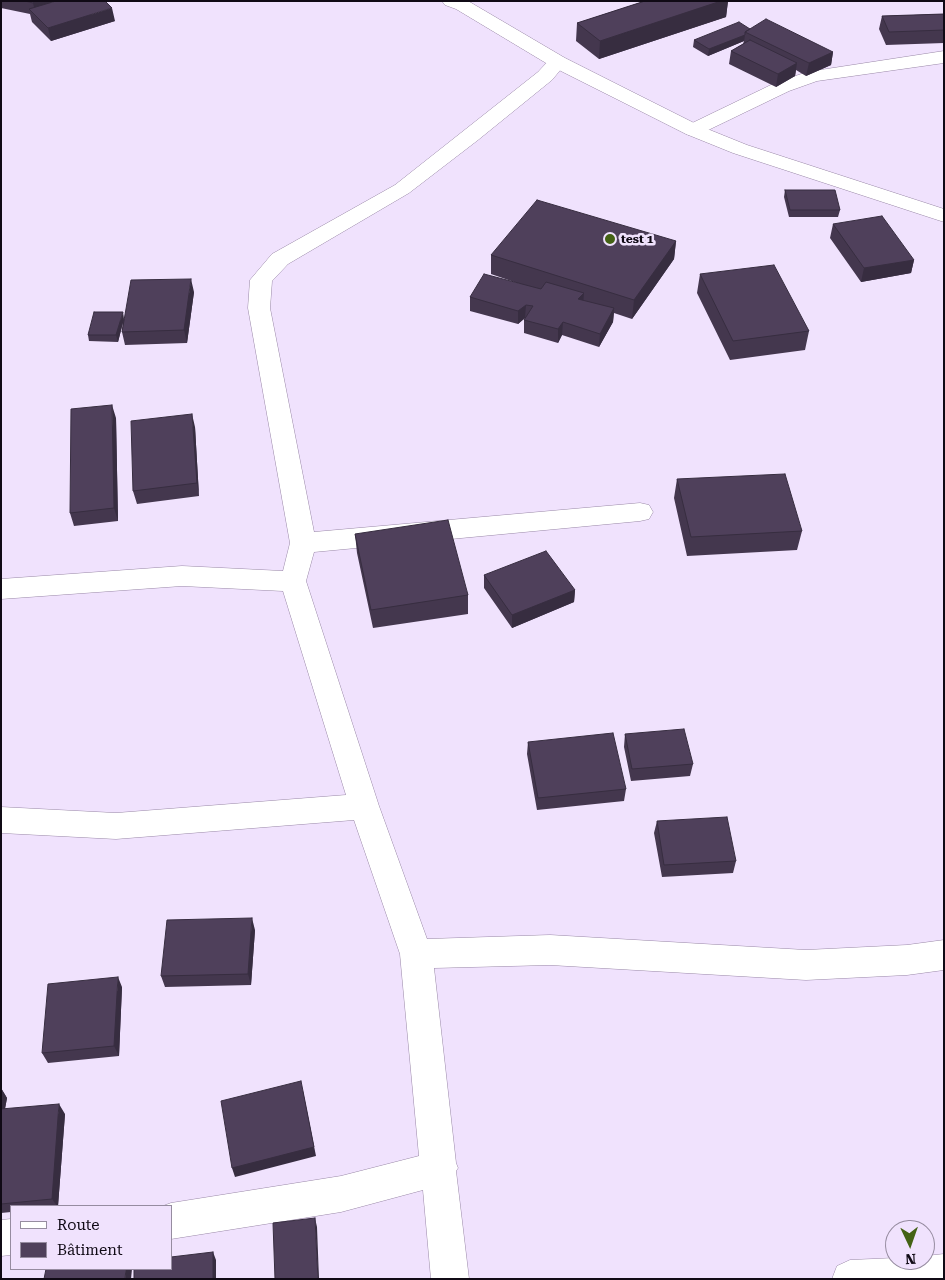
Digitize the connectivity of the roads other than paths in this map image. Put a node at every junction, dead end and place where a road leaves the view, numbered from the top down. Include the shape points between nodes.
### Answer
1 (451, 1) edge
2 (944, 57) edge
3 (558, 62) junction
4 (693, 130) junction
5 (944, 216) edge
6 (640, 512) dead end
7 (303, 543) junction
8 (293, 581) junction
9 (1, 589) edge
10 (364, 806) junction
11 (1, 820) edge
12 (416, 954) junction
13 (944, 955) edge
14 (440, 1168) junction
15 (172, 1221) edge
16 (944, 1273) edge
17 (450, 1279) edge
18 (850, 1279) edge

1 - 3 street
2 - 4 street via 814,76 782,87
3 - 4 street
3 - 7 street via 545,76 402,189 280,259 261,280 259,308 264,342
4 - 5 street via 740,149
6 - 7 street
7 - 8 street
8 - 9 street via 182,576
8 - 10 street
10 - 11 street via 116,826
10 - 12 street
12 - 13 street via 550,950 806,965
12 - 14 street
14 - 15 street via 341,1194
14 - 17 street
16 - 18 street

